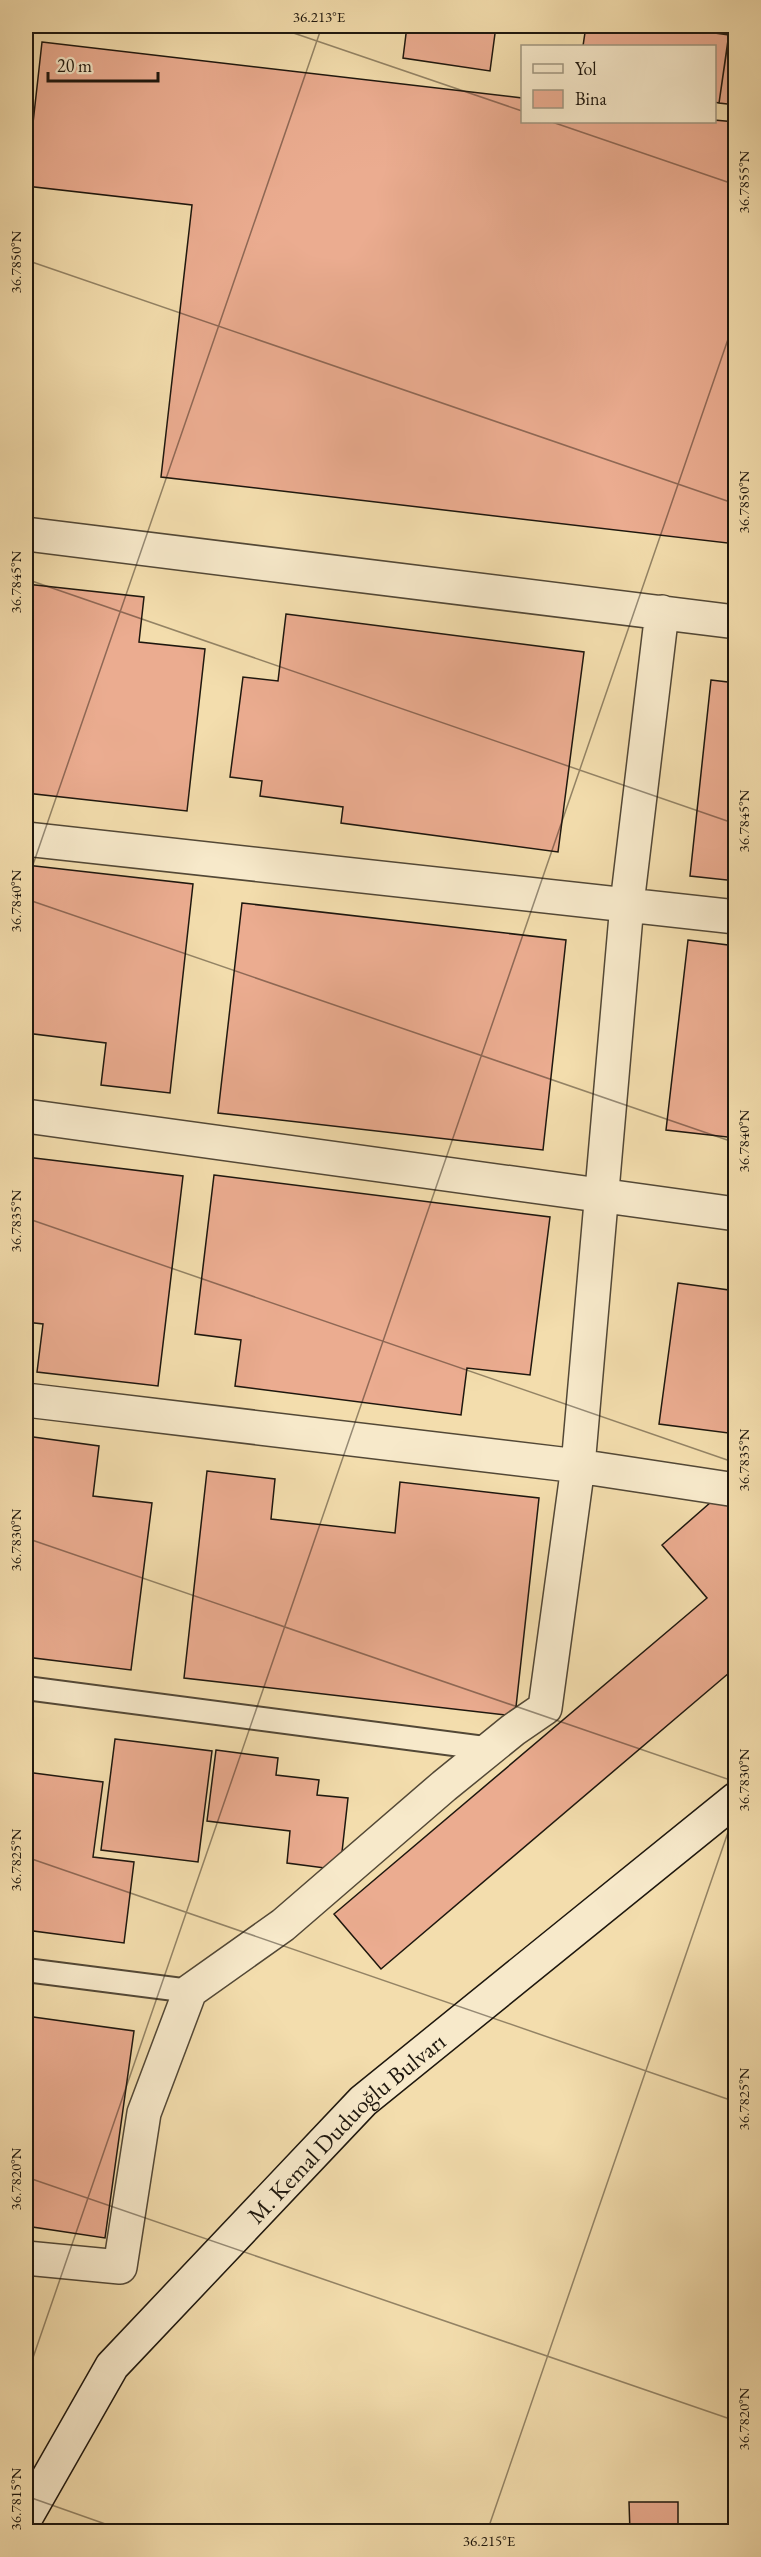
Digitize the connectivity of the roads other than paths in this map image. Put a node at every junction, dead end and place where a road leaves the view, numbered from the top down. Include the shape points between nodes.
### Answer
1 (26, 534) edge
2 (662, 612) junction
3 (735, 622) edge
4 (26, 839) edge
5 (627, 904) junction
6 (735, 917) edge
7 (26, 1116) edge
8 (603, 1197) junction
9 (735, 1214) edge
10 (26, 1400) edge
11 (578, 1466) junction
12 (735, 1490) edge
13 (26, 1688) edge
14 (492, 1749) junction
15 (735, 1799) edge
16 (26, 1970) edge
17 (190, 1991) junction
18 (26, 2258) edge
19 (26, 2517) edge

1 - 2 street
2 - 3 street
2 - 5 street
4 - 5 street
5 - 6 street
5 - 8 street
7 - 8 street
8 - 9 street
8 - 11 street
10 - 11 street
11 - 12 street
11 - 14 street via 545,1708
13 - 14 lane
14 - 17 street via 283,1925
15 - 19 street, M. Kemal Duduoğlu Bulvarı via 363,2101 112,2366
16 - 17 lane
17 - 18 street via 144,2113 120,2267

